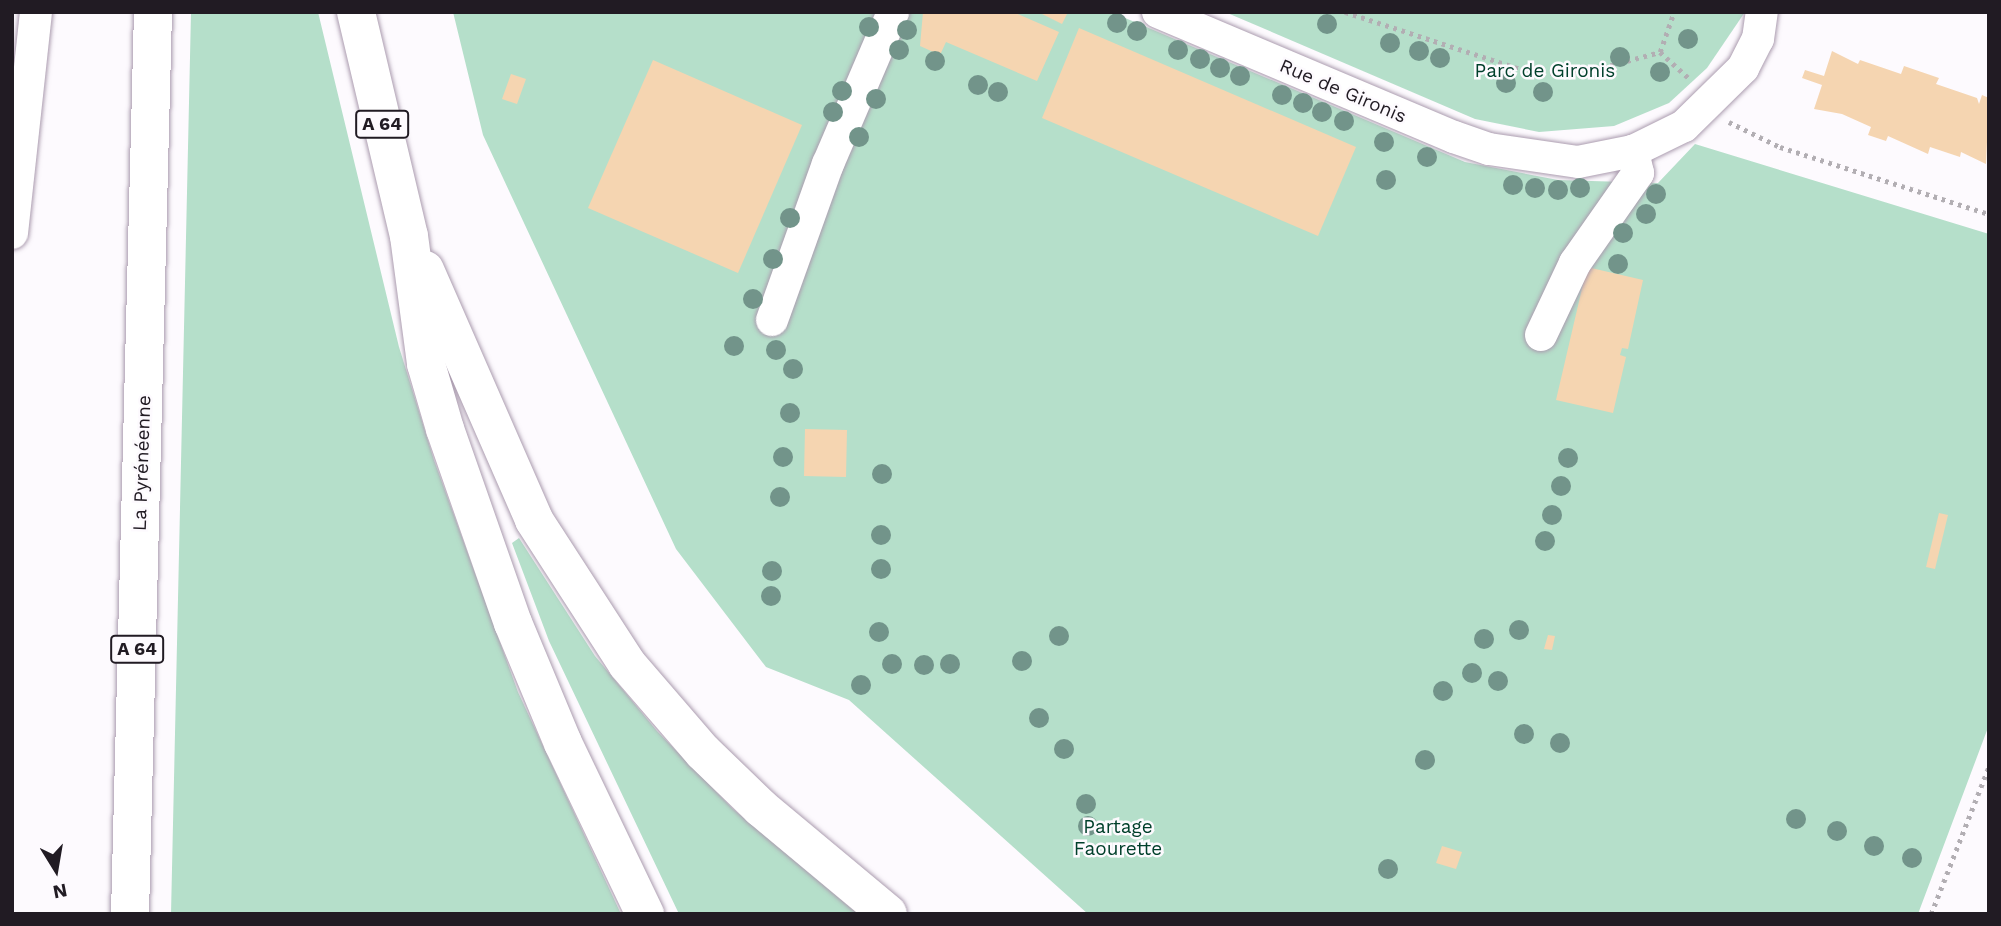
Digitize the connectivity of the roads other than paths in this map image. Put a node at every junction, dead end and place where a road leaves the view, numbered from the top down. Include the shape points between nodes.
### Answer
1 (36, 12) edge
2 (153, 12) edge
3 (356, 12) edge
4 (893, 12) edge
5 (1158, 12) edge
6 (1756, 12) edge
7 (1762, 12) edge
8 (1633, 151) junction
9 (1533, 156) junction
10 (12, 233) edge
11 (409, 236) junction
12 (772, 320) dead end
13 (1541, 335) dead end
14 (130, 914) edge
15 (645, 914) edge
16 (888, 914) edge

1 - 10 street
2 - 14 highway, La Pyrénéenne / A 64
3 - 11 highway, A 64
4 - 12 street via 828,164
5 - 9 street, Rue de Gironis via 1454,137
6 - 9 street, Rue de Gironis via 1723,65 1672,113 1622,139
7 - 8 street, Rue de Gironis via 1758,39 1743,68 1714,102 1661,141
8 - 9 street, Rue de Gironis via 1578,162
8 - 13 street via 1638,173 1575,263
11 - 15 highway via 426,364 468,495 563,743
11 - 16 highway via 534,520 628,664 742,790

